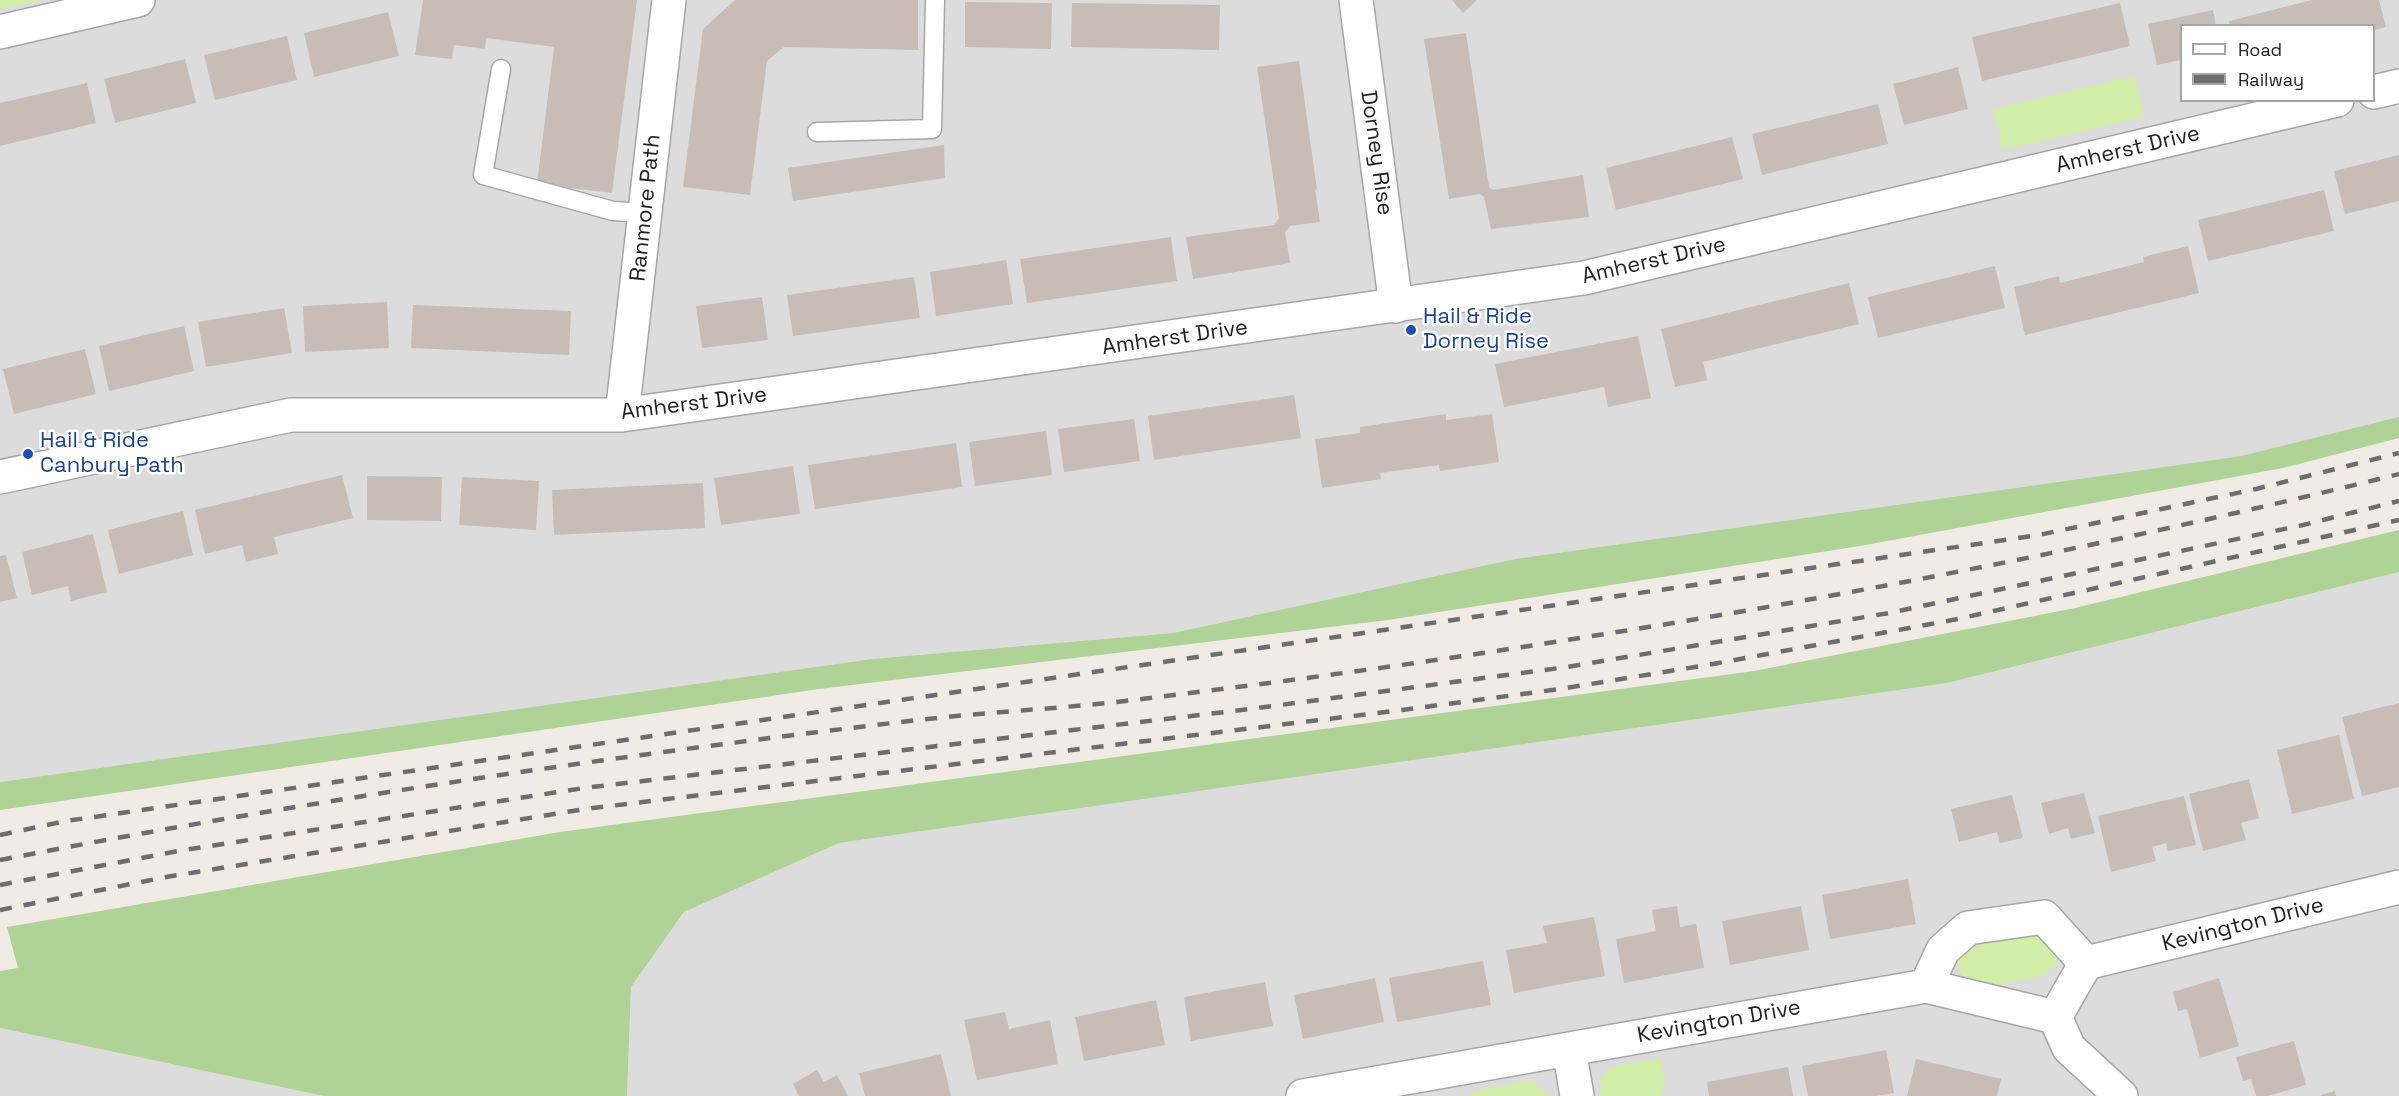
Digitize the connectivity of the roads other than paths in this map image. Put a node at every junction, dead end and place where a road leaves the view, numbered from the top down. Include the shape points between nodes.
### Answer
1 (138, 0) edge
2 (669, 0) edge
3 (935, 0) edge
4 (1356, 0) edge
5 (0, 33) edge
6 (501, 69) dead end
7 (2399, 86) edge
8 (2375, 92) edge
9 (2329, 102) edge
10 (817, 132) dead end
11 (645, 213) junction
12 (1396, 306) junction
13 (622, 415) junction
14 (0, 477) edge
15 (2399, 888) edge
16 (2086, 963) junction
17 (1926, 986) junction
18 (2055, 1017) junction
19 (1569, 1049) junction
20 (1303, 1096) edge
21 (1577, 1096) edge
22 (2121, 1096) edge

1 - 5 street
2 - 11 street, Ranmore Path
3 - 10 lane via 932,129
4 - 12 street, Dorney Rise
6 - 11 lane via 483,175 613,211
7 - 8 street
9 - 12 street, Amherst Drive via 1584,278
11 - 13 street, Ranmore Path
12 - 13 street, Amherst Drive
13 - 14 street, Amherst Drive via 291,415
15 - 16 street, Kevington Drive
16 - 17 street via 2044,917 2033,918 1968,928 1943,950
16 - 18 street
17 - 18 street
17 - 19 street, Kevington Drive
18 - 22 street via 2069,1048
19 - 20 street, Kevington Drive
19 - 21 street

